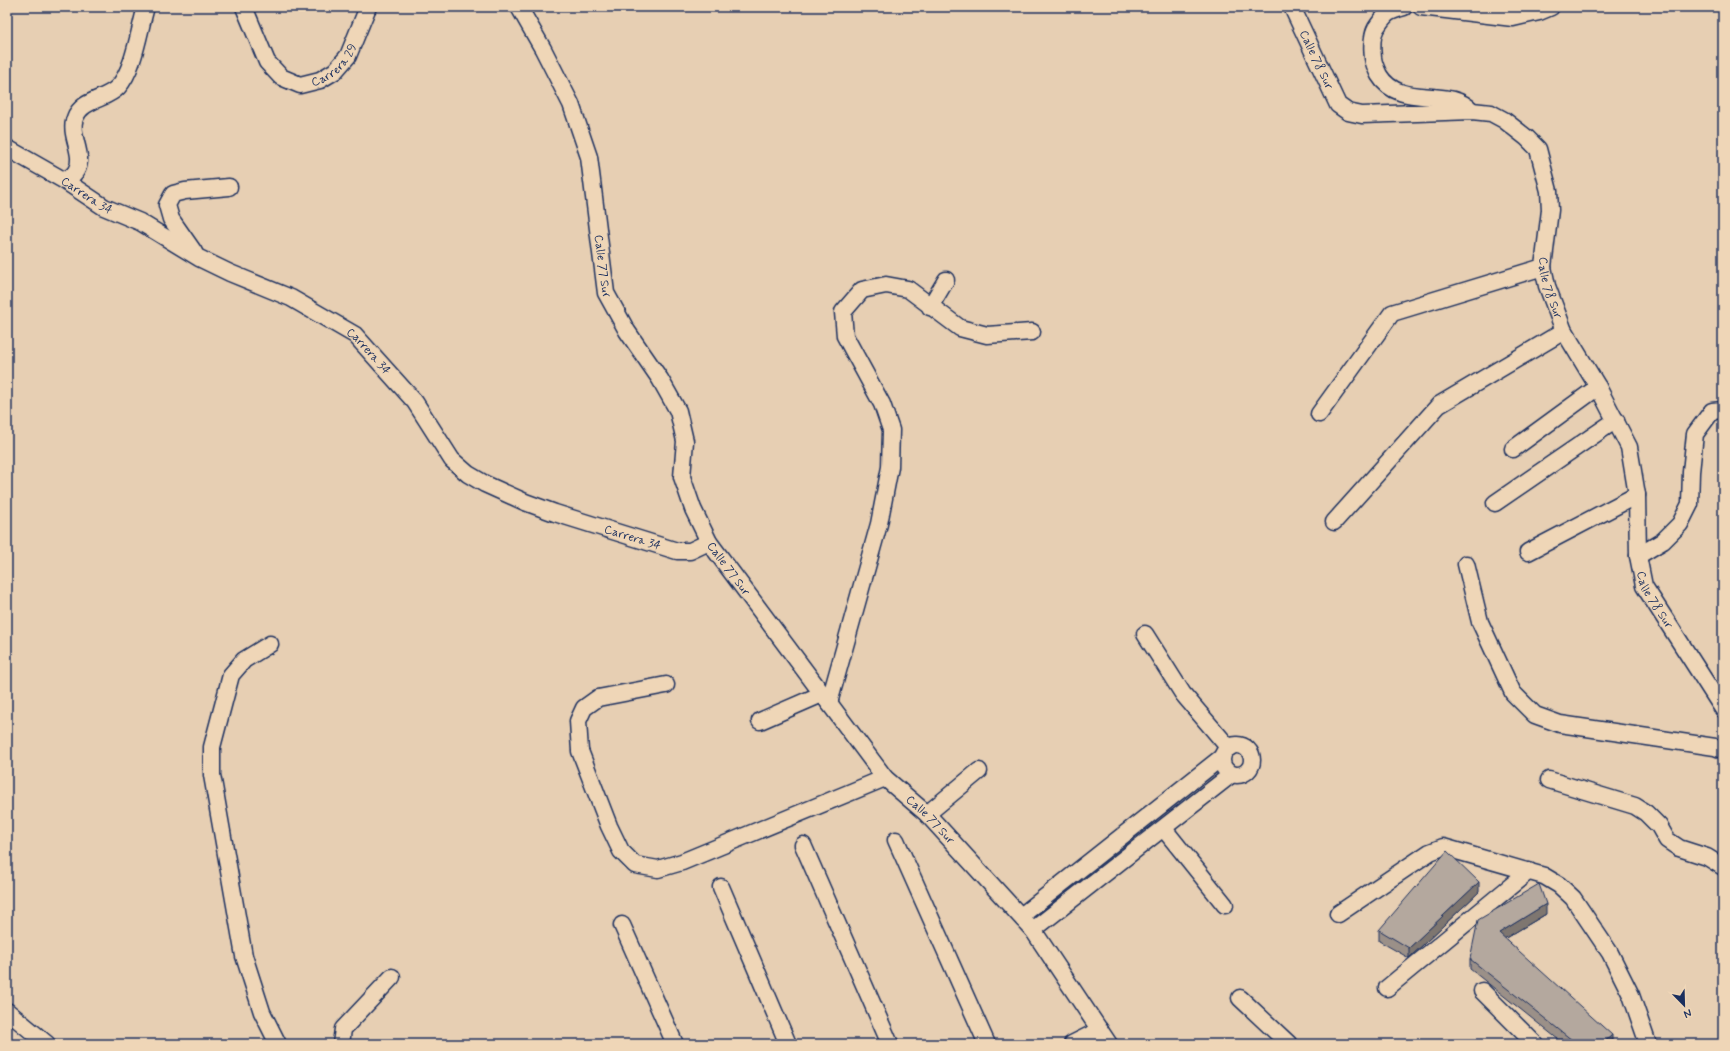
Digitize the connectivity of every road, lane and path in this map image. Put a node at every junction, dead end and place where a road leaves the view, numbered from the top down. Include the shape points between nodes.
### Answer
1 (146, 7) edge
2 (244, 7) edge
3 (368, 7) edge
4 (519, 7) edge
5 (1292, 7) edge
6 (1404, 7) edge
7 (1420, 7) edge
8 (1551, 7) edge
9 (1472, 111) junction
10 (7, 148) edge
11 (65, 181) junction
12 (229, 187) dead end
13 (199, 258) junction
14 (1543, 267) junction
15 (946, 280) dead end
16 (930, 307) junction
17 (1564, 331) junction
18 (1032, 332) dead end
19 (1598, 387) junction
20 (1723, 410) edge
21 (1319, 414) dead end
22 (1616, 420) junction
23 (1513, 449) dead end
24 (1637, 496) junction
25 (1494, 503) dead end
26 (1334, 522) dead end
27 (709, 542) junction
28 (1528, 552) dead end
29 (1638, 556) junction
30 (1466, 564) dead end
31 (1145, 634) dead end
32 (270, 644) dead end
33 (666, 685) dead end
34 (826, 698) junction
35 (1723, 709) edge
36 (760, 721) dead end
37 (1723, 750) edge
38 (1225, 752) junction
39 (979, 771) dead end
40 (1232, 774) junction
41 (885, 778) junction
42 (1549, 780) dead end
43 (927, 814) junction
44 (1164, 829) junction
45 (896, 840) dead end
46 (803, 845) dead end
47 (1723, 867) edge
48 (1529, 871) junction
49 (721, 887) dead end
50 (1224, 905) dead end
51 (1338, 914) dead end
52 (1021, 916) junction
53 (622, 925) dead end
54 (1033, 930) junction
55 (392, 977) dead end
56 (1387, 988) dead end
57 (1482, 991) dead end
58 (1240, 998) dead end
59 (7, 1011) edge
60 (1100, 1030) junction
61 (47, 1044) edge
62 (278, 1044) edge
63 (341, 1044) edge
64 (675, 1044) edge
65 (788, 1044) edge
66 (890, 1044) edge
67 (987, 1044) edge
68 (1072, 1044) edge
69 (1109, 1044) edge
70 (1289, 1044) edge
71 (1535, 1044) edge
72 (1648, 1044) edge

1 - 11 street via 126,77 117,88 80,108 74,118 73,128 80,164 76,172
2 - 3 street, Carrera 29 via 267,62 281,77 300,85 320,80 335,71 348,56
4 - 27 street, Calle 77 Sur via 571,104 589,157 606,293 627,332 660,378 678,411 685,441 682,477 693,509
5 - 9 street, Calle 78 Sur via 1338,105 1348,112 1362,115
6 - 9 street via 1389,11 1375,30 1372,46 1374,66 1385,84 1404,94 1457,100
7 - 8 street via 1513,18
9 - 14 street, Calle 78 Sur via 1491,113 1504,120 1538,149 1549,190 1550,210
10 - 11 street, Carrera 34
11 - 13 street, Carrera 34 via 104,207 140,222
12 - 13 street via 173,194 167,205 171,219
13 - 27 street, Carrera 34 via 291,298 355,334 415,402 452,460 485,484 555,513 677,551 690,551
14 - 17 street, Calle 78 Sur via 1547,286
14 - 21 street via 1392,313
15 - 16 street
16 - 18 street via 960,328 987,335
16 - 34 street via 908,289 886,285 862,290 843,312 845,336 882,404 891,430 890,467 879,524
17 - 19 street, Calle 78 Sur
17 - 26 street via 1439,405
19 - 22 street, Calle 78 Sur
19 - 23 street
20 - 29 street via 1712,411 1695,434 1690,504 1680,524 1663,541
22 - 24 street, Calle 78 Sur via 1629,448
22 - 25 street
24 - 28 street
24 - 29 street, Calle 78 Sur
27 - 34 street, Calle 77 Sur
29 - 35 street, Calle 78 Sur via 1644,586
30 - 37 street via 1480,622 1513,693 1535,715 1560,724
31 - 38 street via 1183,694
32 - 62 street via 244,660 231,675 212,748 212,775 244,956 262,1012
33 - 41 street via 598,698 584,708 578,721 580,751 609,826 621,852 635,865 658,869 682,862
34 - 36 street
34 - 41 street, Calle 77 Sur
38 - 40 street via 1223,764
38 - 40 street via 1236,745 1243,746 1249,750 1252,758 1247,771
38 - 52 street
39 - 43 street
40 - 44 street
41 - 43 street, Calle 77 Sur
42 - 47 street via 1635,806 1646,813 1668,840 1679,848 1707,857
43 - 52 street, Calle 77 Sur
44 - 50 street
44 - 54 street
45 - 67 street
46 - 66 street
48 - 51 street via 1443,847 1430,852
48 - 56 street
48 - 72 street via 1559,885 1573,898 1610,953 1630,995
49 - 65 street
52 - 54 street, Calle 77 Sur
53 - 64 street
54 - 60 street, Calle 77 Sur
55 - 63 street via 343,1029
57 - 71 street
58 - 70 street
59 - 61 street
60 - 68 street
60 - 69 street, Calle 77 Sur

